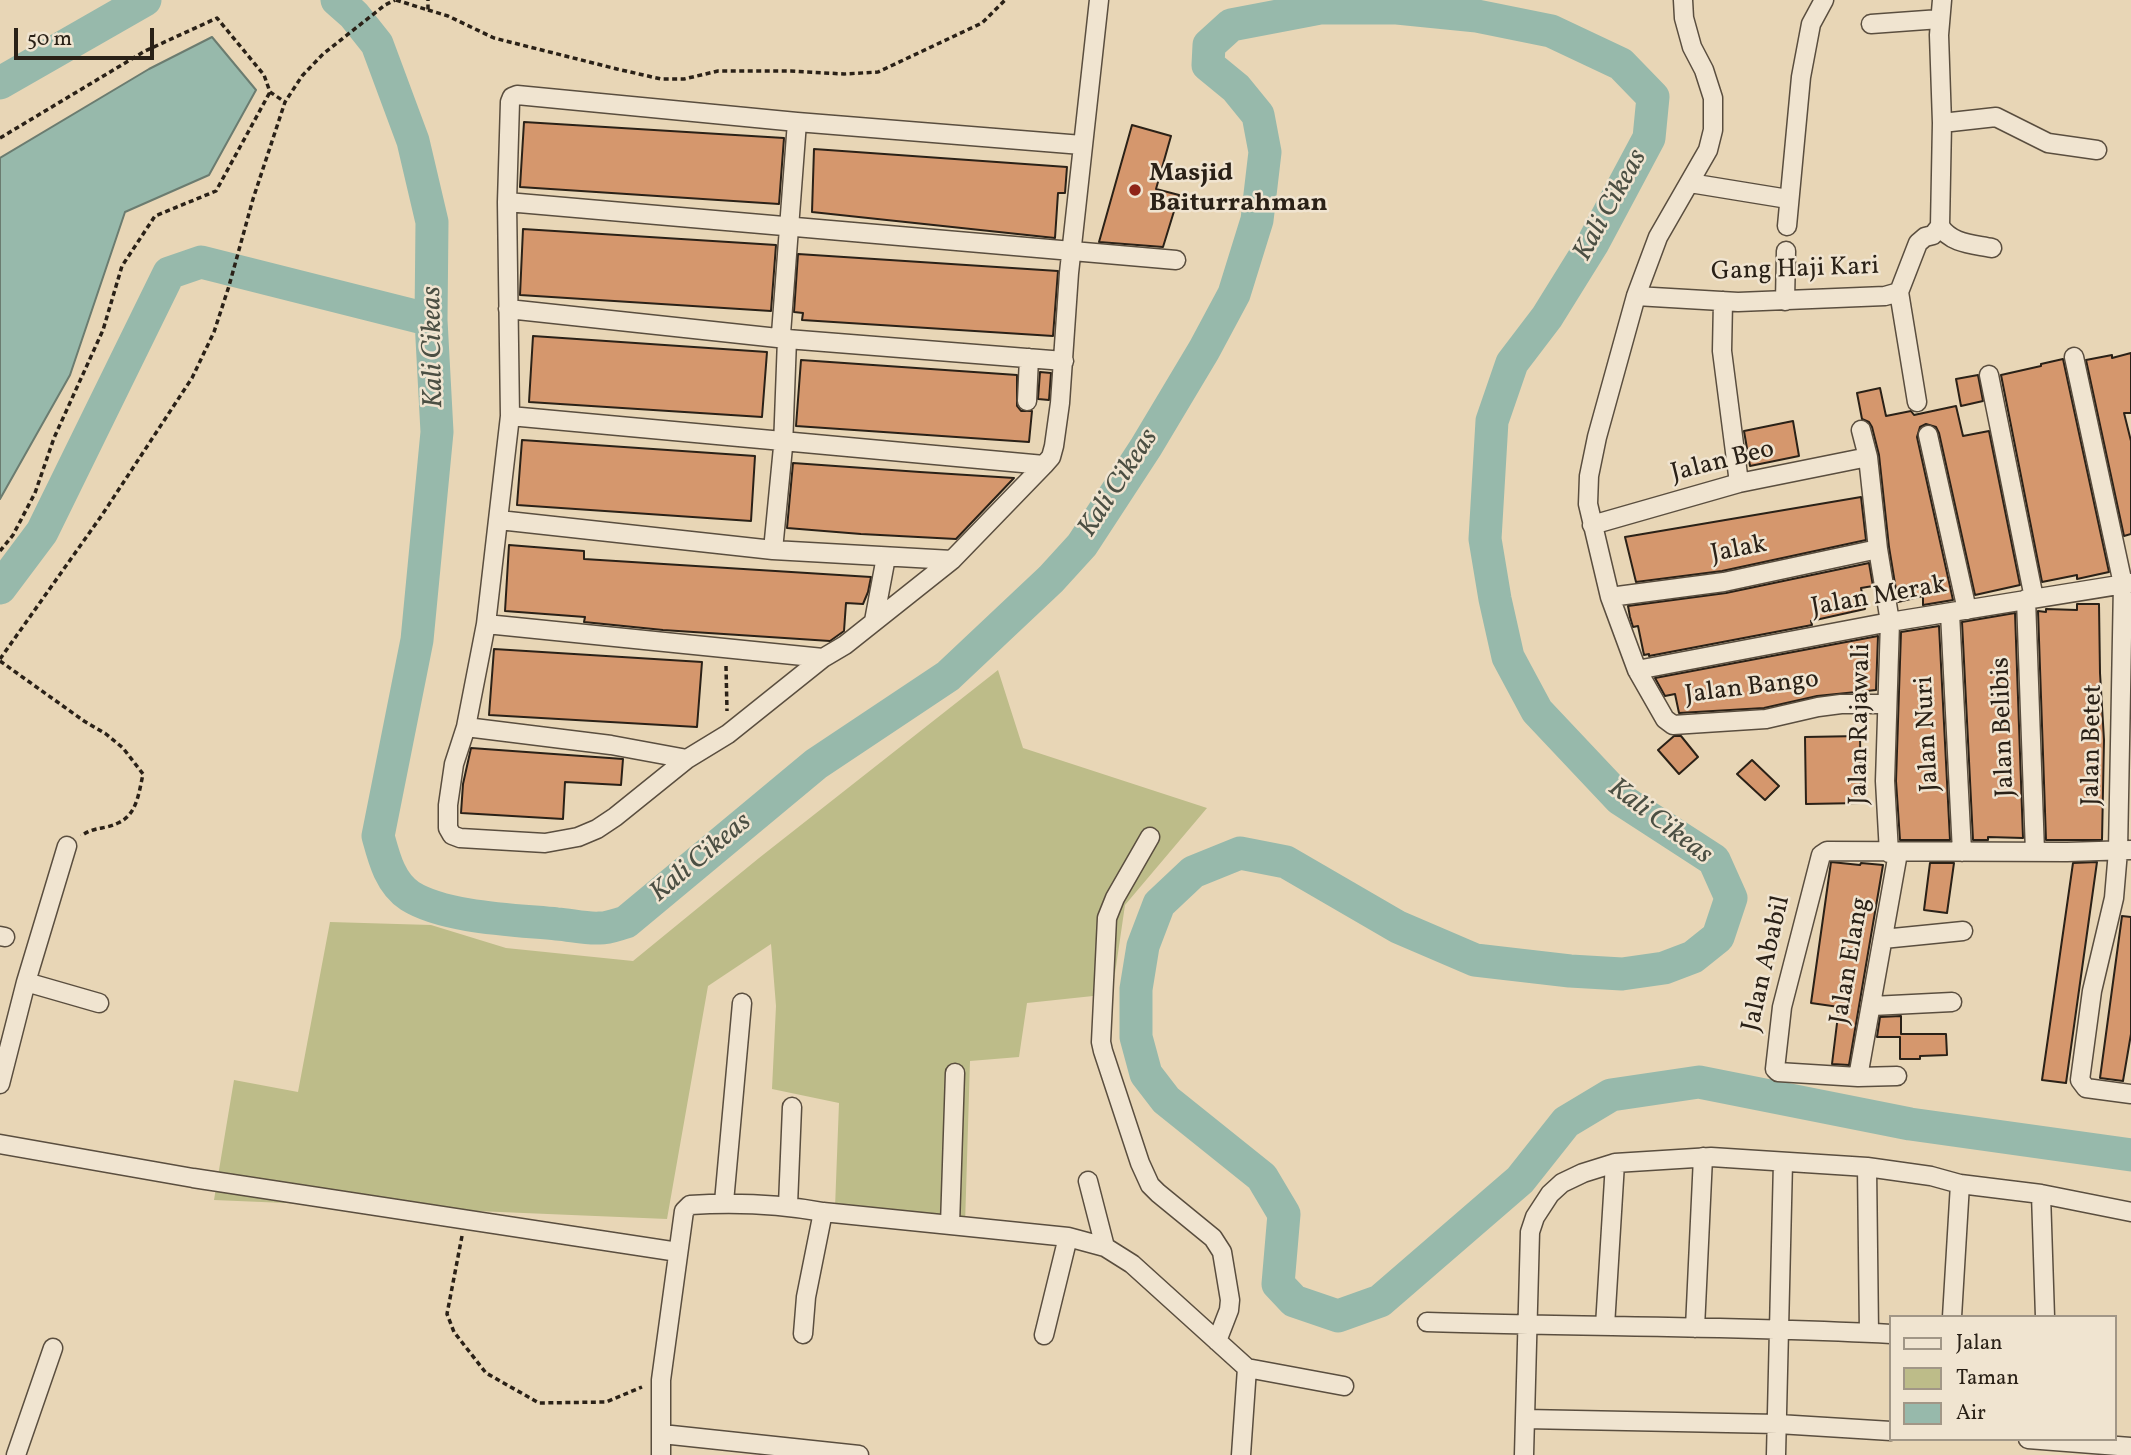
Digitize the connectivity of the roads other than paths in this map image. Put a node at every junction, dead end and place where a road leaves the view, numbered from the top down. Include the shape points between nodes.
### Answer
1 (1099, 0) edge
2 (1683, 0) edge
3 (1824, 0) edge
4 (1942, 0) edge
5 (1940, 19) junction
6 (1871, 24) dead end
7 (797, 122) junction
8 (1942, 123) junction
9 (1082, 145) junction
10 (2097, 150) dead end
11 (1690, 183) junction
12 (1788, 199) junction
13 (507, 202) junction
14 (1787, 226) dead end
15 (1940, 226) junction
16 (789, 227) junction
17 (1992, 248) dead end
18 (1071, 251) junction
19 (1786, 251) dead end
20 (1176, 260) dead end
21 (1899, 292) junction
22 (1636, 296) junction
23 (1723, 301) junction
24 (1785, 301) junction
25 (509, 309) junction
26 (787, 339) junction
27 (2074, 356) dead end
28 (1029, 358) junction
29 (1064, 361) junction
30 (1989, 375) dead end
31 (1027, 401) dead end
32 (1917, 401) dead end
33 (510, 416) junction
34 (1861, 430) dead end
35 (1928, 435) dead end
36 (784, 442) junction
37 (1868, 457) junction
38 (1044, 465) junction
39 (1739, 483) junction
40 (499, 520) junction
41 (1592, 525) junction
42 (1878, 549) junction
43 (773, 550) junction
44 (887, 558) junction
45 (952, 559) junction
46 (2127, 584) edge
47 (1610, 597) junction
48 (2030, 599) junction
49 (1958, 611) junction
50 (874, 621) junction
51 (1890, 622) junction
52 (486, 624) junction
53 (823, 658) junction
54 (1637, 670) junction
55 (1887, 704) junction
56 (466, 727) junction
57 (687, 759) junction
58 (1150, 837) dead end
59 (67, 846) road end
60 (2125, 850) edge
61 (1962, 852) junction
62 (2035, 852) junction
63 (1893, 853) junction
64 (1963, 931) dead end
65 (1883, 939) junction
66 (26, 982) junction
67 (1952, 1002) dead end
68 (99, 1003) dead end
69 (742, 1003) dead end
70 (1872, 1006) junction
71 (956, 1073) dead end
72 (1897, 1076) dead end
73 (1858, 1077) junction
74 (0, 1084) edge
75 (2131, 1094) edge
76 (792, 1107) dead end
77 (0, 1144) edge
78 (1703, 1157) junction
79 (1783, 1162) junction
80 (1615, 1163) junction
81 (1867, 1167) junction
82 (1088, 1181) dead end
83 (1961, 1184) junction
84 (2041, 1194) junction
85 (724, 1202) junction
86 (788, 1205) junction
87 (823, 1212) junction
88 (2131, 1212) edge
89 (950, 1225) junction
90 (1068, 1237) junction
91 (1105, 1247) junction
92 (678, 1252) junction
93 (1952, 1315) edge
94 (2045, 1315) edge
95 (1427, 1322) dead end
96 (1528, 1325) junction
97 (1605, 1326) junction
98 (1695, 1328) junction
99 (1779, 1329) junction
100 (1869, 1333) junction
101 (803, 1334) dead end
102 (1890, 1334) edge
103 (1044, 1335) dead end
104 (1217, 1341) junction
105 (53, 1348) dead end
106 (1247, 1368) junction
107 (1344, 1386) dead end
108 (1525, 1419) junction
109 (1778, 1424) junction
110 (1890, 1431) edge
111 (662, 1434) junction
112 (2054, 1441) edge
113 (2131, 1447) edge
114 (16, 1455) edge
115 (661, 1455) edge
116 (859, 1455) edge
117 (1241, 1455) edge
118 (1524, 1455) edge
119 (1776, 1455) edge

1 - 9 street
2 - 11 street, Jalan Bango via 1692,47 1713,98 1709,150
3 - 12 street via 1811,24 1803,65
4 - 5 street
5 - 6 street
5 - 8 street
7 - 9 street
7 - 13 street via 517,95 510,102
7 - 16 street
8 - 10 street via 1996,117 2048,143
8 - 15 street
9 - 18 street
11 - 12 street
11 - 22 street, Jalan Bango via 1658,237
12 - 14 street
13 - 16 street
13 - 25 street
15 - 17 street via 1958,242
15 - 21 street, Gang Haji Kari via 1918,243
16 - 18 street
16 - 26 street via 781,334
18 - 20 street
18 - 29 street
19 - 24 street
21 - 24 street, Gang Haji Kari
21 - 32 street
22 - 23 street, Gang Haji Kari
22 - 41 street, Jalan Bango via 1589,476
23 - 24 street, Gang Haji Kari
23 - 39 street via 1721,351
25 - 26 street
25 - 33 street
26 - 28 street
26 - 36 street
27 - 46 street, Jalan Betet
28 - 29 street
28 - 31 street
29 - 38 street via 1055,446
30 - 48 street, Jalan Belibis
33 - 36 street
33 - 40 street
34 - 37 street, Jalan Rajawali
35 - 49 street, Jalan Nuri
36 - 38 street
36 - 43 street
37 - 39 street, Jalan Beo
37 - 42 street, Jalan Rajawali
38 - 45 street
39 - 41 street, Jalan Beo
40 - 43 street
40 - 52 street
41 - 47 street, Jalan Bango
42 - 47 street, Jalak via 1724,582
42 - 51 street, Jalan Rajawali
43 - 44 street
44 - 45 street
44 - 50 street
45 - 50 street
46 - 48 street, Jalan Merak
46 - 60 street, Jalan Betet
47 - 54 street, Jalan Bango
48 - 49 street, Jalan Merak
48 - 62 street, Jalan Belibis
49 - 51 street, Jalan Merak
49 - 61 street, Jalan Nuri
50 - 53 street
51 - 54 street, Jalan Merak
51 - 55 street, Jalan Rajawali
52 - 53 street
52 - 56 street
53 - 57 street via 728,734
54 - 55 street, Jalan Bango via 1673,725 1766,719 1841,704
55 - 63 street, Jalan Rajawali via 1885,781
56 - 57 street
56 - 57 street via 448,806 448,828 460,838 545,843 578,837 615,817
58 - 104 street via 1107,918 1103,1051 1150,1185 1213,1238 1222,1252 1230,1300
59 - 66 street
60 - 62 street
60 - 75 street, Jalan Betet via 2092,991 2080,1080 2086,1088
61 - 62 street
61 - 63 street
63 - 65 street, Jalan Elang
63 - 73 street, Jalan Ababil via 1827,851 1821,855 1782,1007 1774,1069
64 - 65 street
65 - 70 street, Jalan Elang
66 - 68 street
66 - 74 street
67 - 70 street
69 - 85 street
70 - 73 street, Jalan Elang
71 - 89 street
72 - 73 street
76 - 86 street
77 - 92 street
78 - 79 street
78 - 80 street
78 - 98 street
79 - 81 street
79 - 99 street
80 - 96 street via 1562,1183 1535,1217 1528,1253
80 - 97 street
81 - 83 street
81 - 100 street
82 - 91 street
83 - 84 street
83 - 93 street
84 - 88 street
84 - 94 street
85 - 86 street
85 - 92 street via 686,1206
86 - 87 street
87 - 89 street
87 - 101 street
89 - 90 street
90 - 91 street
90 - 103 street
91 - 104 street via 1132,1264
92 - 111 street via 661,1380
95 - 96 street
96 - 97 street
96 - 108 street
97 - 98 street
98 - 99 street
99 - 100 street
99 - 109 street
100 - 102 street
104 - 106 street
105 - 114 street
106 - 107 street
106 - 117 street
108 - 109 street
108 - 118 street
109 - 110 street
109 - 119 street
111 - 115 street
111 - 116 street
112 - 113 street

